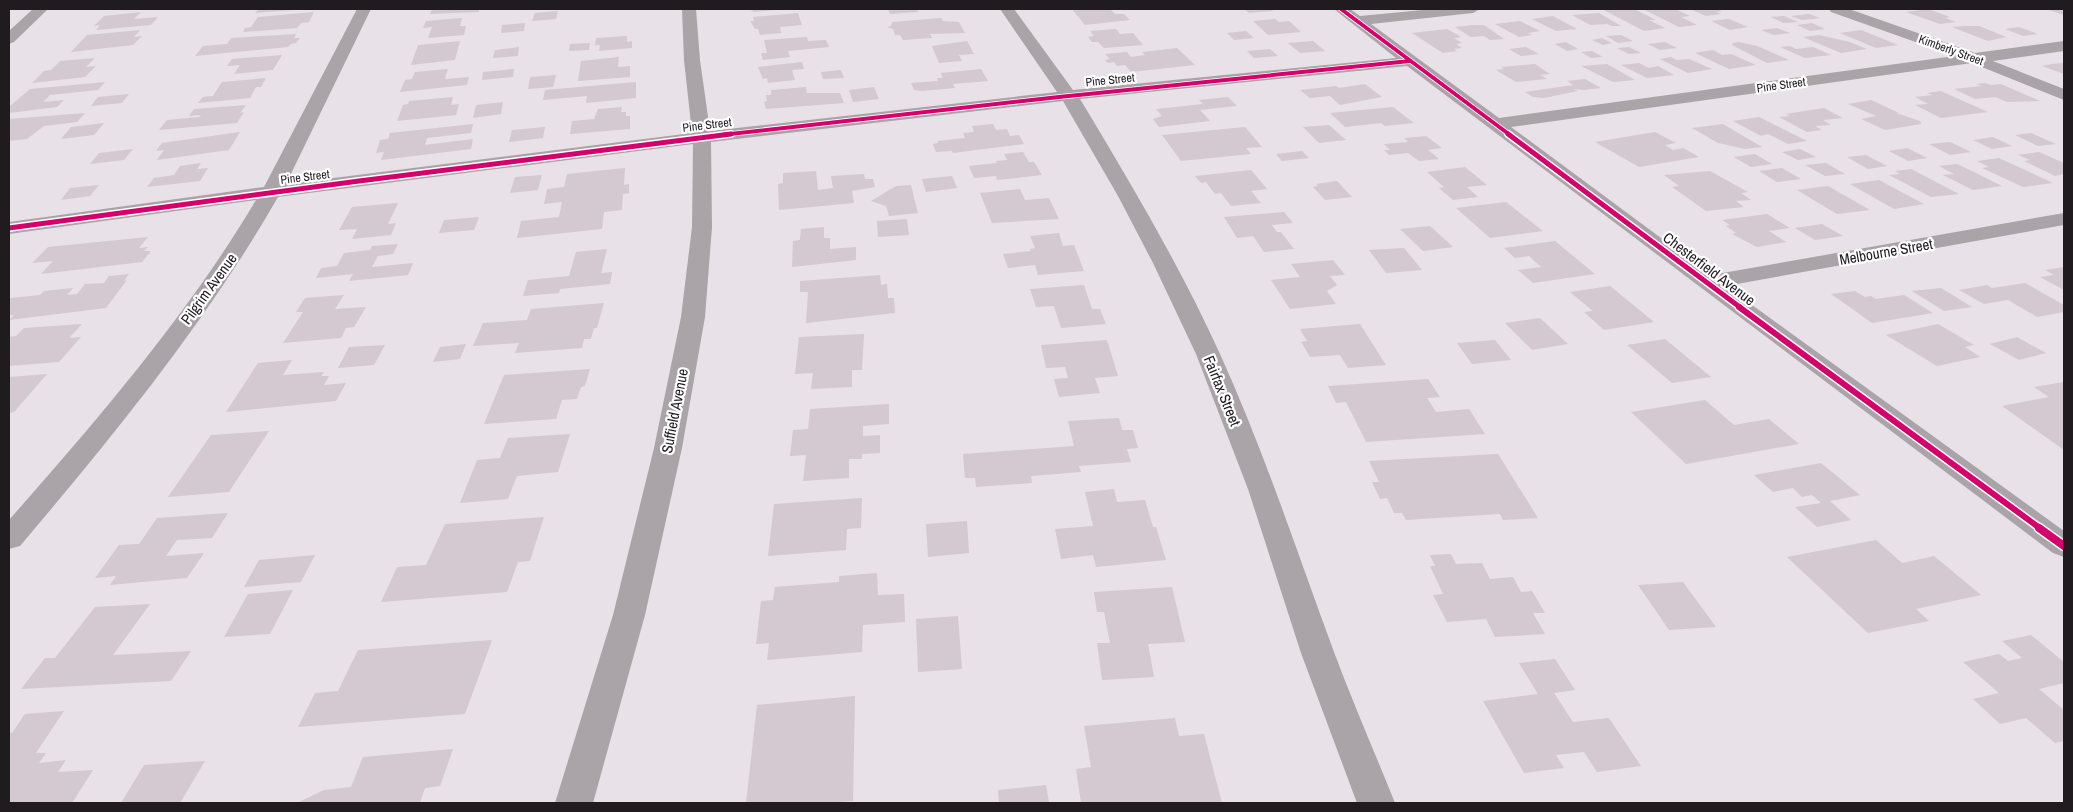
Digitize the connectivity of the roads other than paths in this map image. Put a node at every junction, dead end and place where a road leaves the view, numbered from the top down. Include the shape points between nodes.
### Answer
1 (41, 9) edge
2 (364, 9) edge
3 (689, 9) edge
4 (1007, 9) edge
5 (1472, 9) edge
6 (1836, 9) edge
7 (1350, 15) edge
8 (9, 39) edge
9 (2064, 46) edge
10 (1975, 58) junction
11 (1410, 61) junction
12 (2064, 95) edge
13 (1069, 96) junction
14 (1497, 124) junction
15 (702, 137) junction
16 (271, 193) junction
17 (2064, 219) edge
18 (9, 228) edge
19 (1707, 283) junction
20 (9, 539) edge
21 (2064, 546) edge
22 (574, 803) edge
23 (1376, 803) edge

1 - 8 street
2 - 16 street, Pilgrim Avenue
3 - 15 street, Suffield Avenue
4 - 13 street, Fairfax Street
5 - 7 street
6 - 10 street, Kimberly Street
7 - 11 street, Chesterfield Avenue
9 - 10 street, Pine Street
10 - 12 street, Kimberly Street
10 - 14 street, Pine Street
11 - 13 street, Pine Street
11 - 14 street, Chesterfield Avenue
13 - 15 street, Pine Street
13 - 23 street, Fairfax Street via 1128,196 1208,354 1262,490 1318,653
14 - 19 street, Chesterfield Avenue
15 - 16 street, Pine Street
15 - 22 street, Suffield Avenue via 702,227 693,317 668,448 629,615
16 - 18 street, Pine Street
16 - 20 street, Pilgrim Avenue via 240,247 115,416
17 - 19 street, Melbourne Street
19 - 21 street, Chesterfield Avenue

